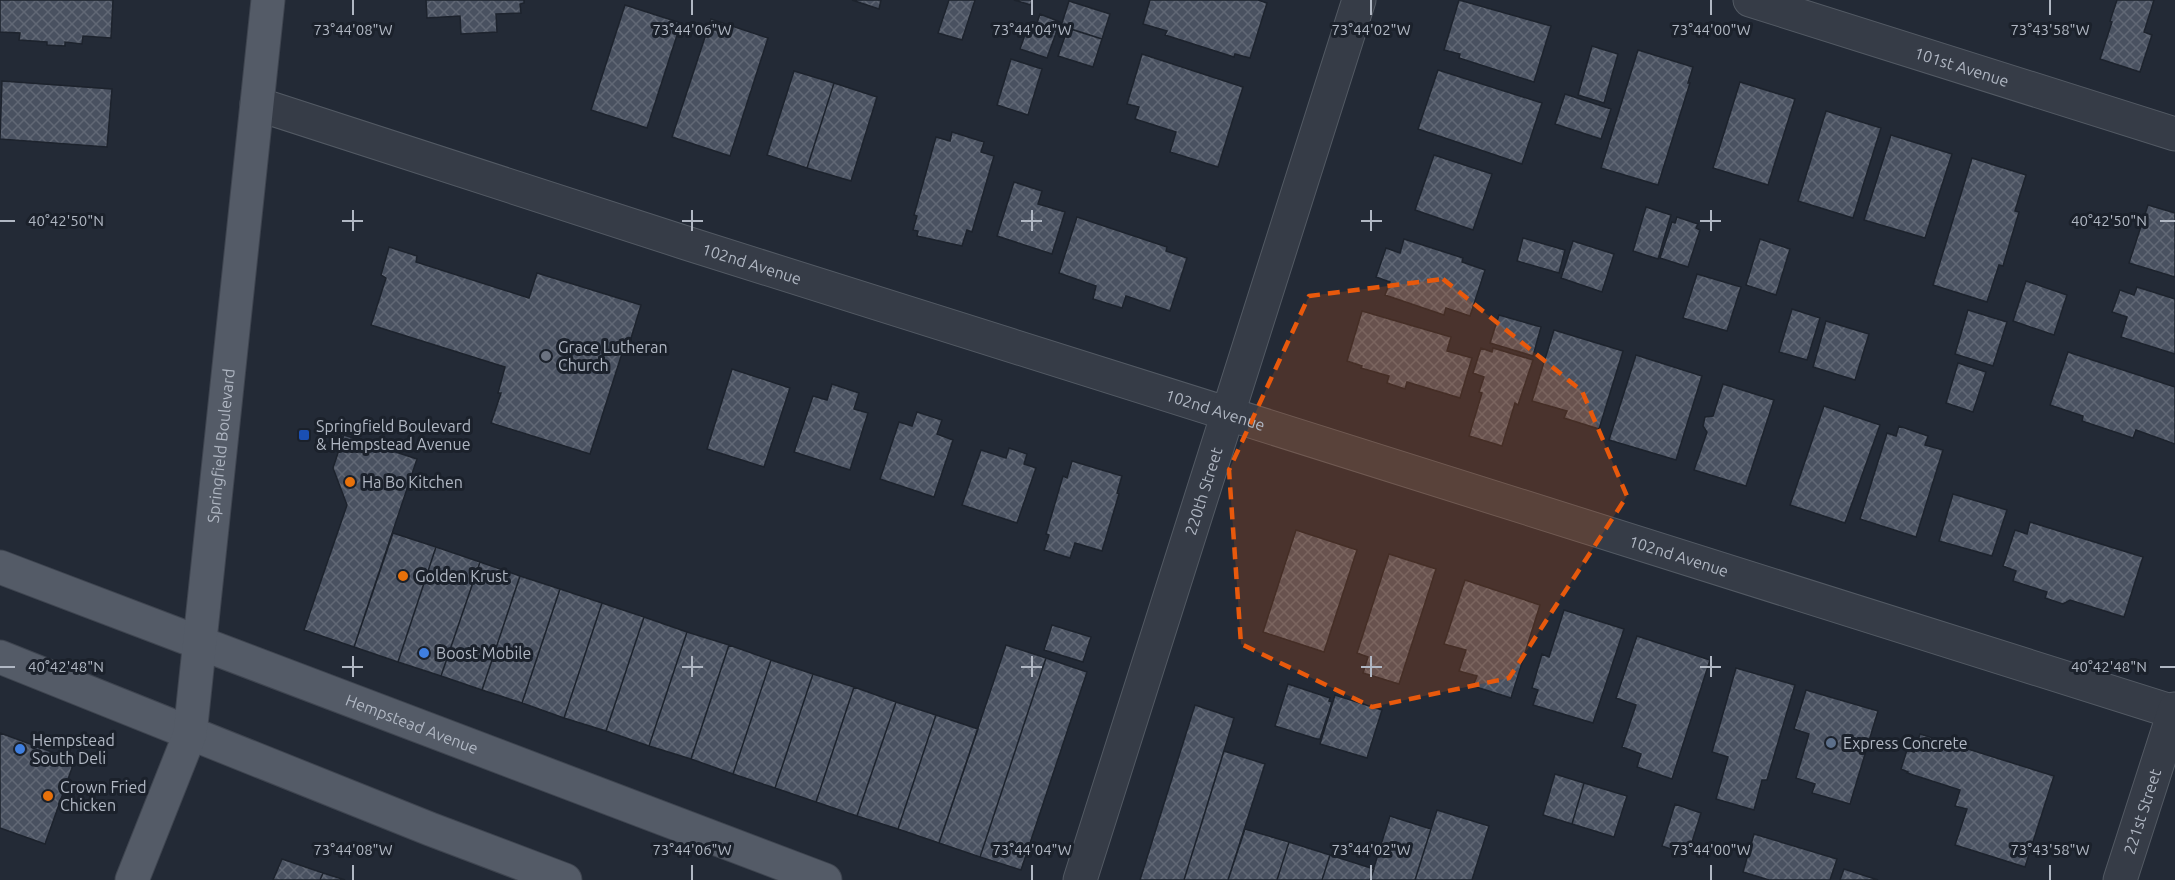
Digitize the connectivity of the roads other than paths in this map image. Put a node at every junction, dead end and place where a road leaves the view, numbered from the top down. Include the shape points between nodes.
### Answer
1 (268, 0) edge
2 (1359, 0) edge
3 (1750, 0) edge
4 (257, 104) junction
5 (2175, 134) edge
6 (1228, 414) junction
7 (0, 567) edge
8 (200, 642) junction
9 (0, 657) edge
10 (2175, 711) edge
11 (190, 734) junction
12 (132, 880) edge
13 (565, 880) edge
14 (825, 880) edge
15 (1080, 880) edge
16 (2120, 880) edge

1 - 4 main road, Springfield Boulevard
2 - 6 street, 220th Street
3 - 5 street, 101st Avenue
4 - 6 street, 102nd Avenue
4 - 8 main road, Springfield Boulevard
6 - 10 street, 102nd Avenue
6 - 15 street, 220th Street
7 - 8 main road, Hempstead Avenue
8 - 11 main road, Springfield Boulevard
8 - 14 main road, Hempstead Avenue
9 - 11 main road
10 - 16 street, 221st Street
11 - 12 main road, Springfield Boulevard
11 - 13 main road

